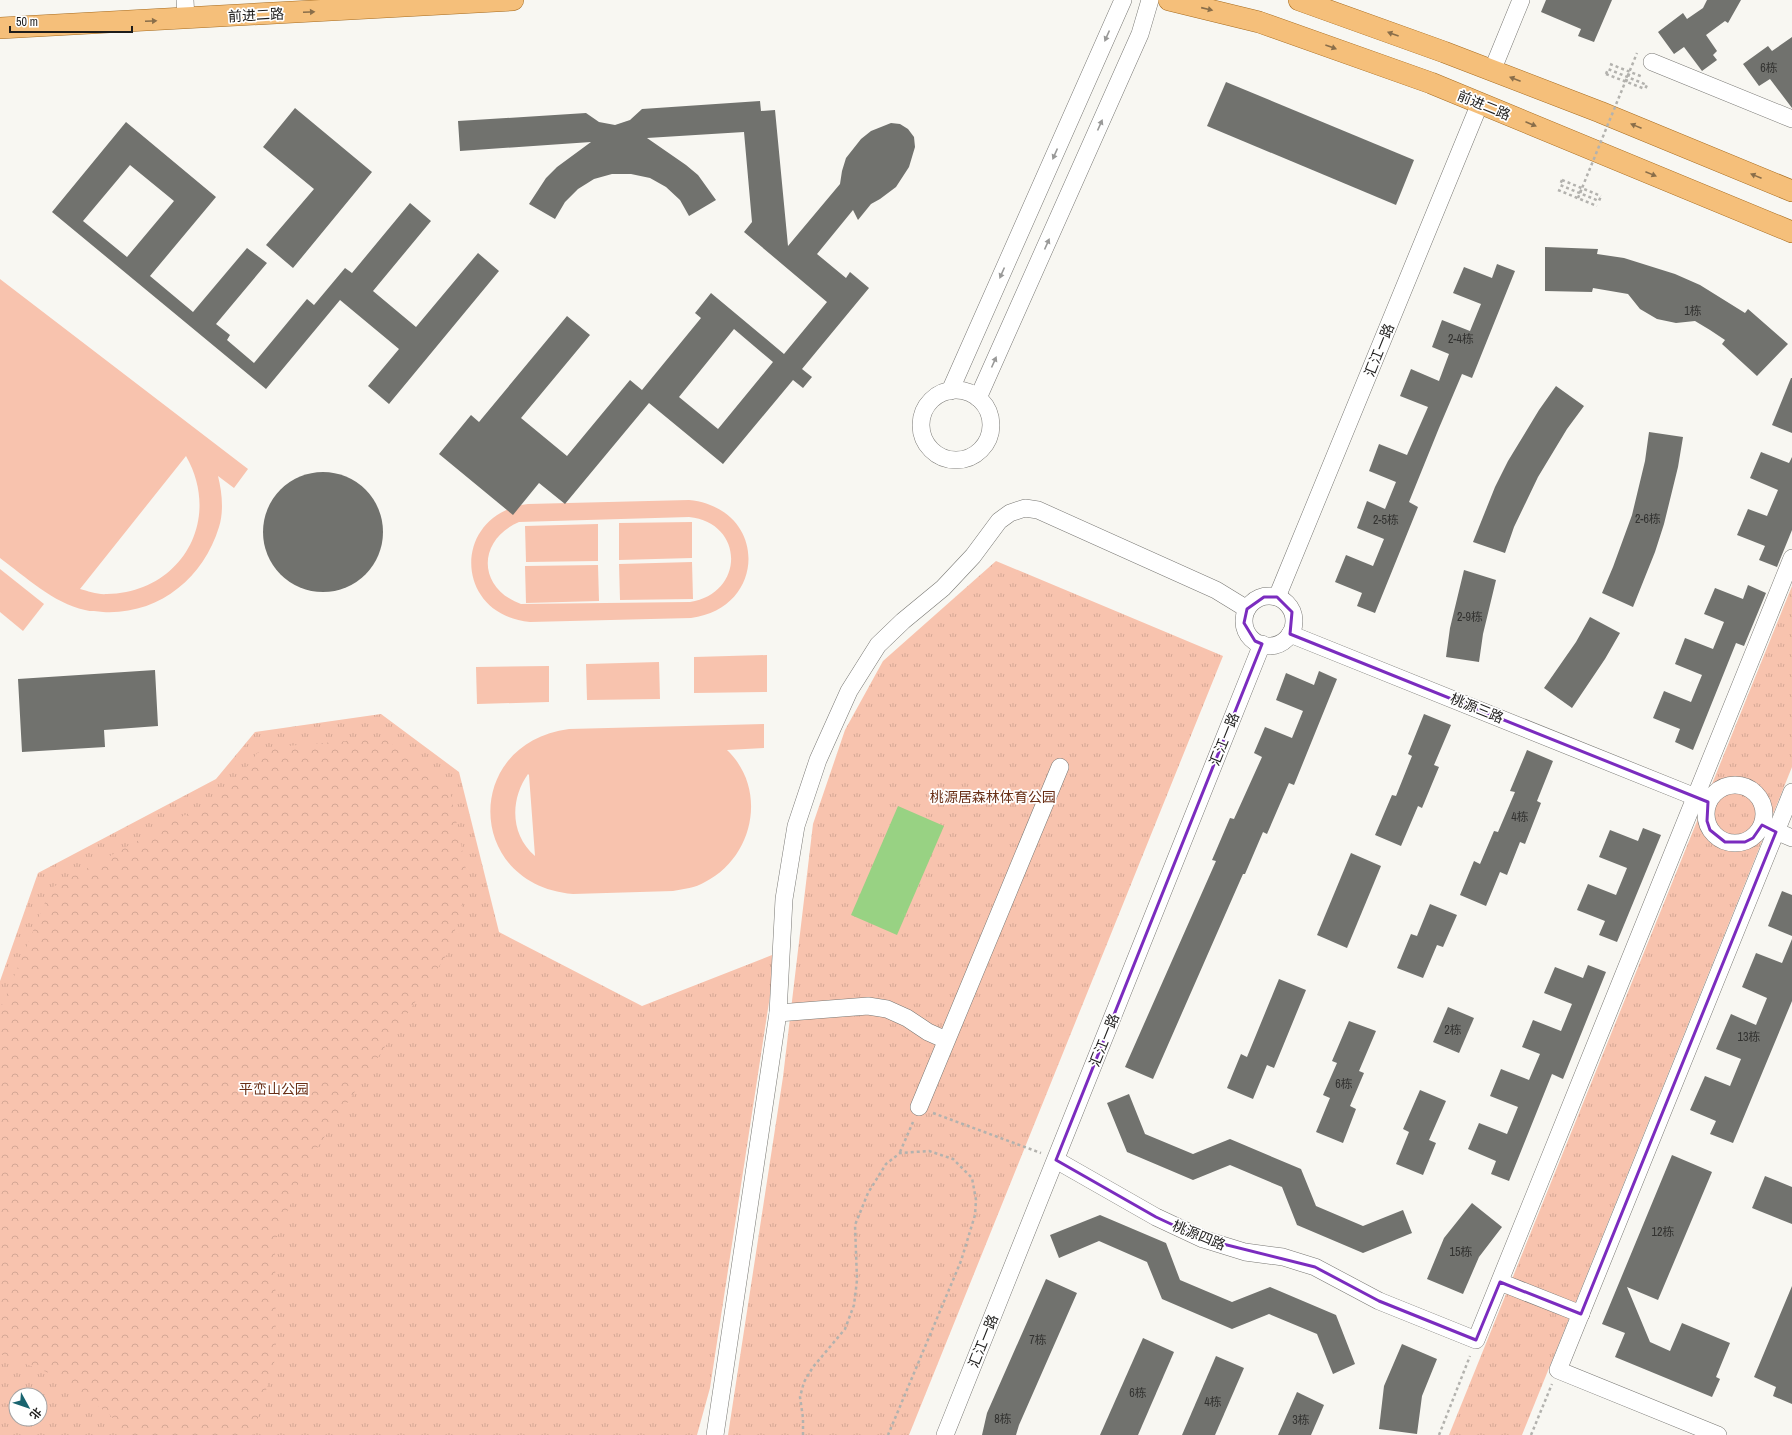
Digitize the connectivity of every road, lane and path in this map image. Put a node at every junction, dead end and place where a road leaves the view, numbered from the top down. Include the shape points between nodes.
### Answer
1 (513, 0) edge
2 (1123, 0) edge
3 (1150, 0) edge
4 (1169, 0) edge
5 (1300, 0) edge
6 (1521, 0) edge
7 (185, 9) edge
8 (0, 28) edge
9 (1638, 53) dead end
10 (1652, 62) dead end
11 (1610, 64) dead end
12 (1492, 71) junction
13 (1630, 72) junction
14 (1628, 77) junction
15 (1649, 80) dead end
16 (1626, 82) junction
17 (1480, 103) junction
18 (1792, 119) edge
19 (1582, 188) junction
20 (1558, 190) dead end
21 (1792, 191) edge
22 (1580, 193) junction
23 (1578, 198) junction
24 (1597, 206) dead end
25 (1792, 232) edge
26 (950, 391) junction
27 (978, 398) junction
28 (1792, 558) edge
29 (1277, 597) junction
30 (1248, 609) junction
31 (1290, 634) junction
32 (1262, 644) junction
33 (1060, 767) dead end
34 (1792, 792) edge
35 (1702, 800) junction
36 (1769, 828) junction
37 (1792, 838) edge
38 (778, 1013) junction
39 (946, 1040) junction
40 (919, 1107) junction
41 (900, 1153) junction
42 (1056, 1160) junction
43 (1500, 1282) junction
44 (1581, 1314) junction
45 (1476, 1340) junction
46 (1558, 1370) junction
47 (1714, 1433) edge
48 (715, 1435) edge
49 (803, 1435) edge
50 (888, 1435) edge
51 (945, 1435) edge
52 (1439, 1435) edge
53 (1531, 1435) edge

7 -> 1 main road, 前进二路
2 -> 26 street
27 -> 3 street via 1140,34
4 -> 17 main road, 前进二路 via 1222,12 1293,33
12 -> 5 main road
6 - 12 street
8 -> 7 main road, 前进二路
9 - 14 path, bridge
10 - 18 street
11 - 13 path
21 -> 12 main road via 1600,112
13 - 15 path
13 - 16 path
14 - 16 path, bridge via 1647,85 1645,89
14 - 16 path, bridge via 1608,69 1606,74
14 - 22 path, bridge
17 -> 25 main road, 前进二路
17 - 29 street, 汇江一路
19 - 22 path, bridge via 1601,196 1599,201
19 - 22 path, bridge via 1562,180 1560,185
19 - 23 path
20 - 23 path
23 - 24 path
26 - 27 street via 960,390
26 - 27 street via 932,400 924,412 921,426 927,445 934,452 947,458 962,459 971,456 986,443 990,419 985,406
28 - 35 street
29 - 30 street via 1264,597 1252,603
29 - 31 street via 1289,606 1292,612 1294,619
30 - 32 street via 1244,623 1246,630 1255,641
30 - 38 street via 1216,590 1038,510 1025,508 1010,513 999,521 973,556 943,588 878,645 849,691 818,760 796,826 784,899
31 - 32 street via 1278,644
31 - 35 street, 桃源三路
32 - 42 street, 汇江一路
33 - 39 street
34 - 36 street
35 - 36 street via 1722,788 1741,785 1758,795 1763,803
35 - 36 street via 1710,830 1725,842 1745,842
35 - 43 street
36 - 37 street
36 - 44 street
38 - 39 street via 868,1006 887,1009
38 - 48 street
39 - 40 street
40 - 41 path
40 - 42 path
41 - 49 path via 886,1164 868,1193 855,1225 857,1280 854,1305 844,1329 804,1382 800,1397
41 - 50 path via 929,1151 953,1159 972,1178 976,1200 975,1215 961,1261
42 - 45 street, 桃源四路 via 1150,1214 1203,1239 1245,1252 1315,1267 1379,1301
42 - 51 street, 汇江一路
43 - 44 street
43 - 45 street
44 - 46 street
45 - 52 path
46 - 47 street
46 - 53 path

